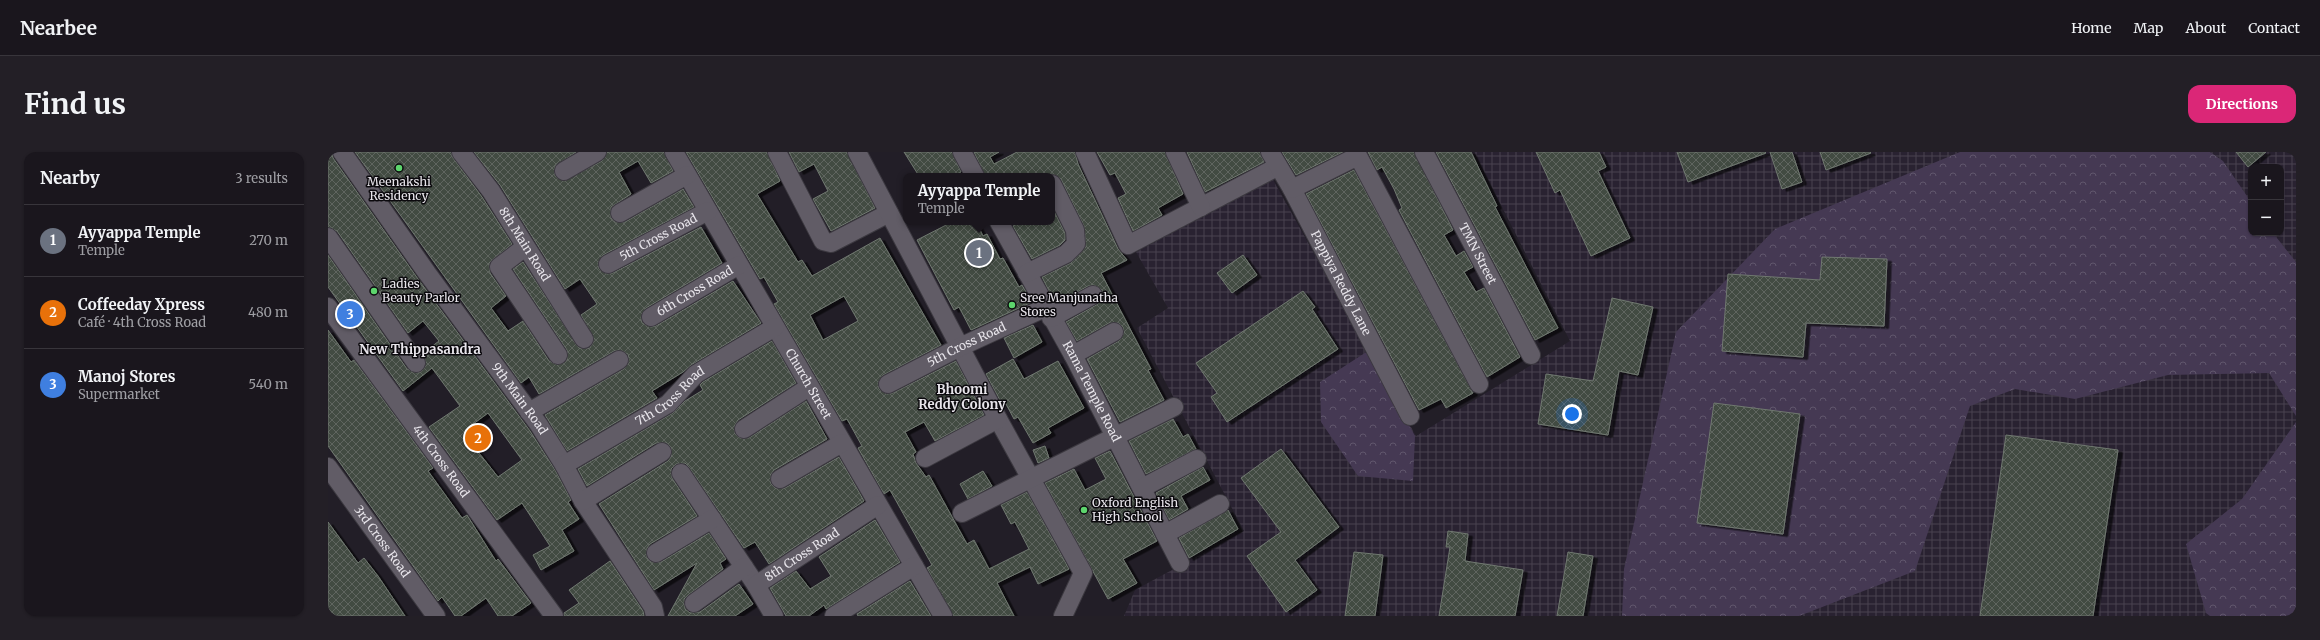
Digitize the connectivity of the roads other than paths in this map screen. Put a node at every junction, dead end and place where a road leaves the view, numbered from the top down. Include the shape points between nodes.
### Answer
1 (342, 152) edge
2 (461, 152) edge
3 (597, 152) edge
4 (674, 152) edge
5 (777, 152) edge
6 (857, 152) edge
7 (962, 152) edge
8 (1085, 152) edge
9 (1174, 152) edge
10 (1424, 152) edge
11 (1357, 154) edge
12 (1273, 159) edge
13 (564, 171) dead end
14 (973, 173) edge
15 (687, 175) junction
16 (1292, 189) junction
17 (1055, 196) edge
18 (1200, 207) junction
19 (708, 211) junction
20 (620, 213) dead end
21 (889, 213) junction
22 (328, 237) edge
23 (526, 246) junction
24 (608, 264) dead end
25 (739, 265) junction
26 (1042, 294) edge
27 (1093, 295) dead end
28 (328, 308) edge
29 (651, 316) dead end
30 (775, 327) junction
31 (1114, 332) dead end
32 (584, 339) dead end
33 (960, 347) junction
34 (558, 355) dead end
35 (1531, 355) dead end
36 (619, 360) dead end
37 (416, 363) dead end
38 (888, 384) dead end
39 (1479, 384) dead end
40 (810, 387) junction
41 (1174, 407) dead end
42 (529, 412) junction
43 (1410, 416) dead end
44 (998, 419) junction
45 (744, 428) dead end
46 (1115, 437) junction
47 (842, 443) junction
48 (662, 452) dead end
49 (925, 458) dead end
50 (1197, 459) dead end
51 (564, 465) junction
52 (328, 467) edge
53 (681, 473) dead end
54 (780, 479) dead end
55 (1033, 479) junction
56 (1142, 488) junction
57 (583, 501) junction
58 (1220, 504) dead end
59 (878, 505) junction
60 (962, 513) dead end
61 (712, 519) junction
62 (1165, 534) junction
63 (656, 552) dead end
64 (1180, 563) dead end
65 (914, 566) junction
66 (744, 568) junction
67 (756, 585) junction
68 (694, 603) dead end
69 (436, 616) edge
70 (554, 616) edge
71 (655, 616) edge
72 (774, 616) edge
73 (834, 616) edge
74 (942, 616) edge
75 (1063, 616) edge

1 - 42 street, 9th Main Road
2 - 23 street, 8th Main Road via 491,191
3 - 13 street
4 - 15 street, Church Street
5 - 21 street via 823,241 831,243
6 - 21 street
7 - 14 street
8 - 18 street via 1128,245
9 - 18 street
10 - 35 street, TMN Street
11 - 16 street
11 - 39 street
12 - 16 street, Pappiya Reddy Lane
12 - 18 street
15 - 19 street, Church Street
15 - 20 street
16 - 43 street, Pappiya Reddy Lane
17 - 26 street via 1075,230 1076,244 1066,254
19 - 24 street, 5th Cross Road
19 - 25 street, Church Street
21 - 33 street
22 - 37 street
23 - 32 street, 8th Main Road
23 - 34 street via 499,267
25 - 29 street, 6th Cross Road
25 - 30 street, Church Street
26 - 27 street
26 - 31 street
26 - 33 street, 5th Cross Road
26 - 46 street, Rama Temple Road
28 - 70 street, 4th Cross Road
30 - 40 street, Church Street
30 - 51 street, 7th Cross Road via 696,374 668,404
33 - 38 street, 5th Cross Road
33 - 44 street
36 - 42 street
40 - 45 street
40 - 47 street, Church Street
41 - 46 street
42 - 51 street, 9th Main Road
44 - 49 street
44 - 55 street
46 - 55 street
46 - 56 street, Rama Temple Road
47 - 54 street
47 - 59 street, Church Street
48 - 57 street
50 - 56 street
51 - 57 street, 9th Main Road
52 - 69 street, 3rd Cross Road
53 - 61 street
55 - 60 street
55 - 75 street via 1083,573
56 - 62 street, Rama Temple Road
57 - 71 street, 9th Main Road via 653,607
58 - 62 street
59 - 65 street, Church Street
59 - 67 street, 8th Cross Road
61 - 63 street
61 - 66 street
62 - 64 street, Rama Temple Road
65 - 73 street
65 - 74 street, Church Street
66 - 67 street
66 - 68 street
67 - 72 street, 8th Cross Road

